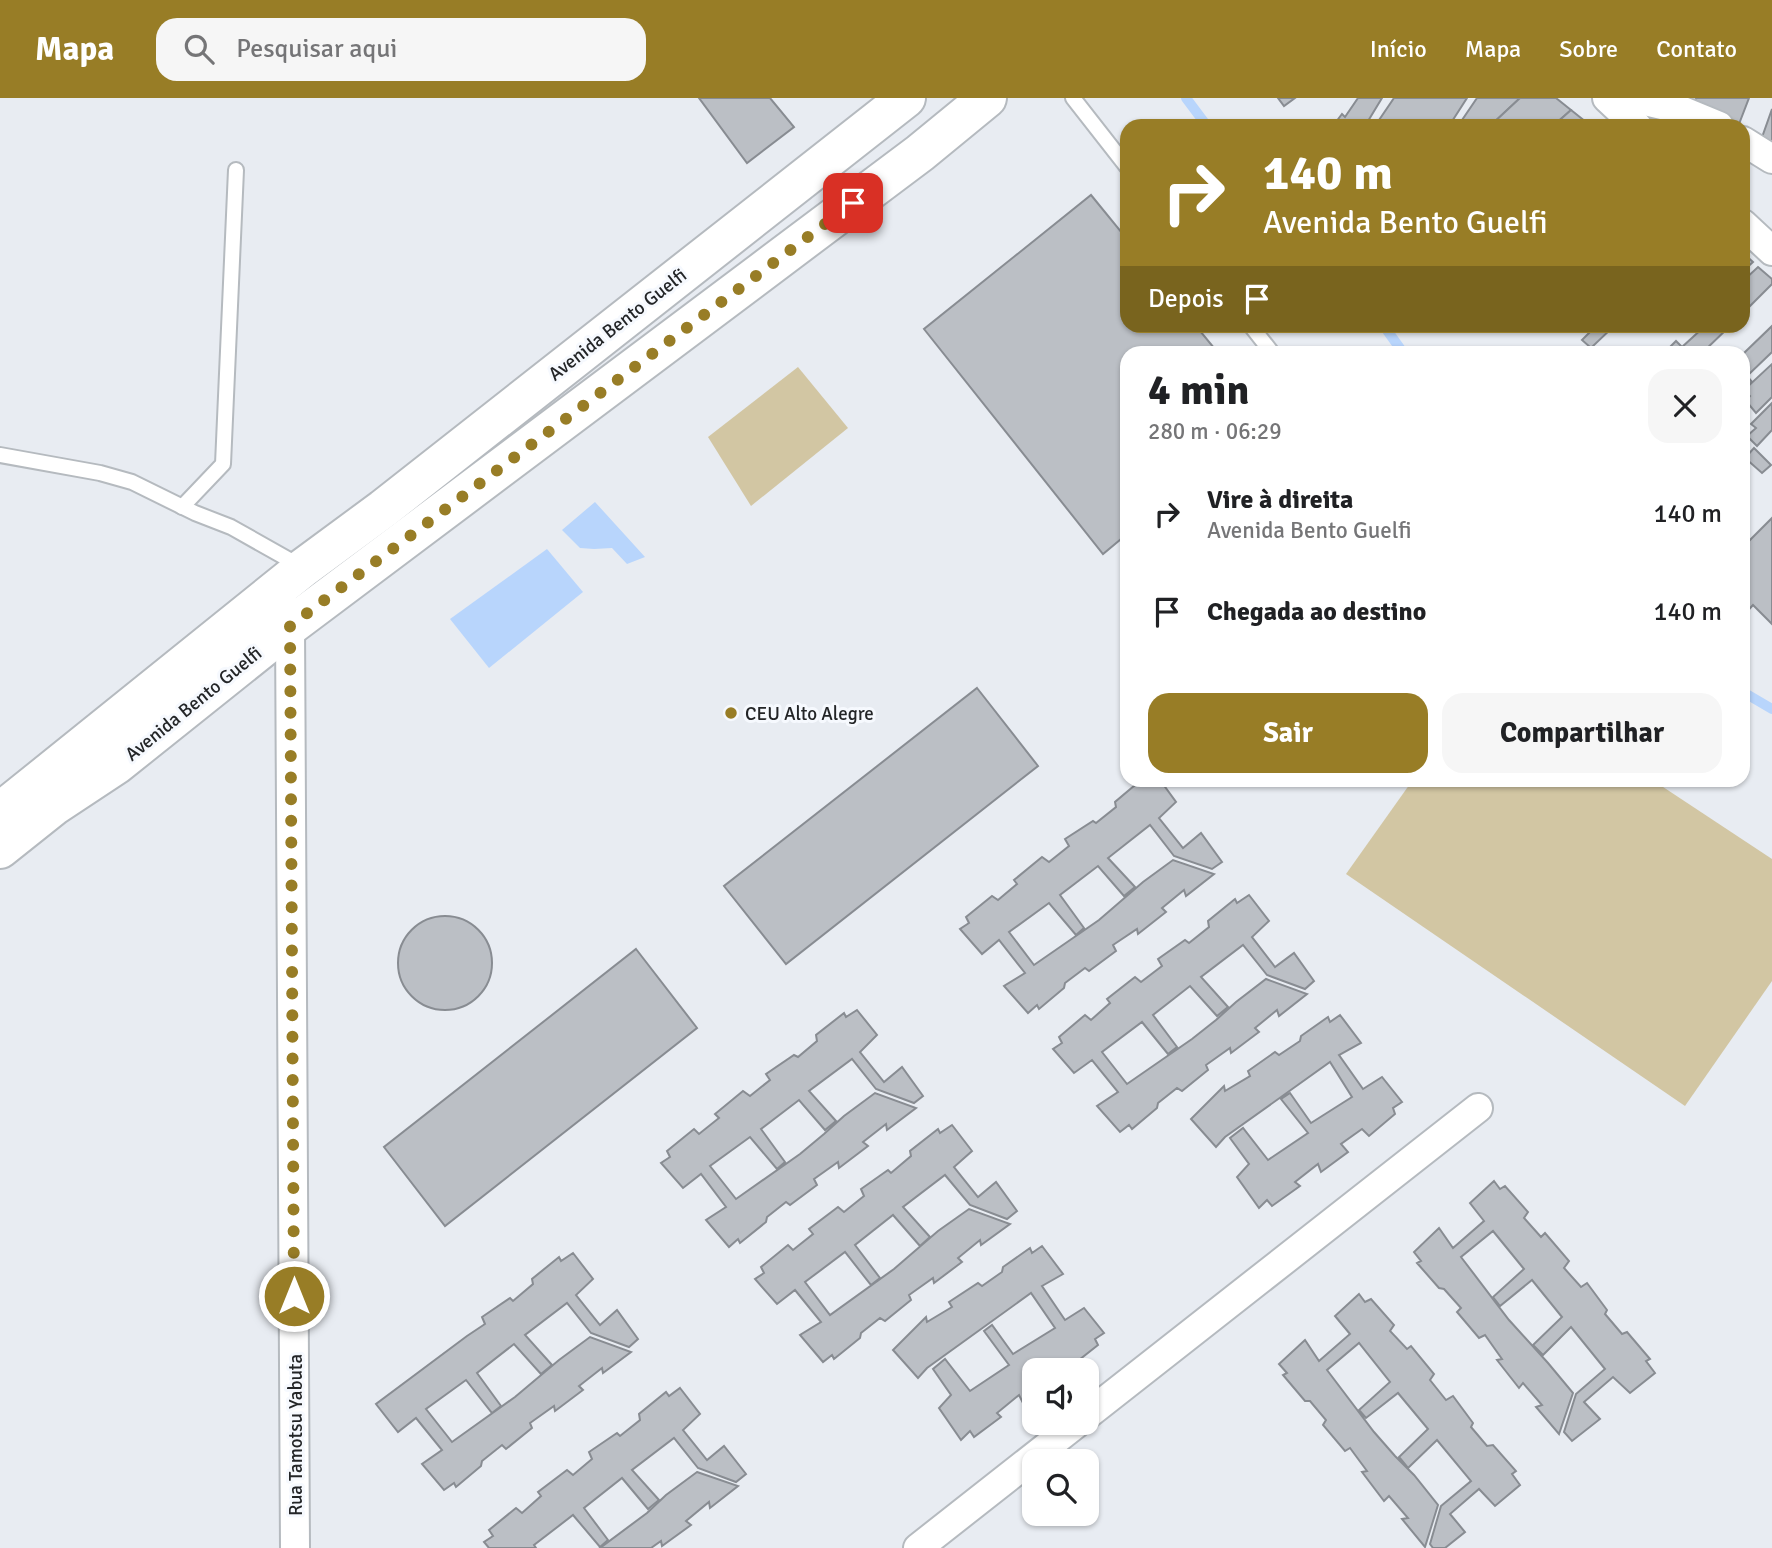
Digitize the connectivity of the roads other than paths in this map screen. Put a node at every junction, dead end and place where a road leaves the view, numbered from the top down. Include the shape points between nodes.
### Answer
1 (906, 98) edge
2 (987, 98) edge
3 (1073, 98) edge
4 (1607, 98) edge
5 (1632, 98) edge
6 (1630, 119) edge
7 (1702, 119) edge
8 (1750, 145) edge
9 (1120, 158) edge
10 (1772, 159) edge
11 (236, 170) dead end
12 (1750, 231) edge
13 (1772, 251) edge
14 (0, 455) edge
15 (182, 507) junction
16 (303, 568) junction
17 (290, 626) junction
18 (0, 811) edge
19 (0, 849) edge
20 (1478, 1108) dead end
21 (1099, 1406) edge
22 (1062, 1435) edge
23 (295, 1548) edge
24 (918, 1548) edge

1 - 16 main road, Avenida Bento Guelfi
2 - 17 main road, Avenida Bento Guelfi
3 - 9 lane
4 - 6 street
5 - 7 street
8 - 10 street
11 - 15 lane via 223,464
12 - 13 street
14 - 15 lane via 132,482
15 - 16 lane via 231,527
16 - 17 street, Rua Tamotsu Yabuta
16 - 18 main road, Avenida Bento Guelfi
17 - 19 main road, Avenida Bento Guelfi via 116,765
17 - 23 street, Rua Tamotsu Yabuta
20 - 21 street
22 - 24 street

